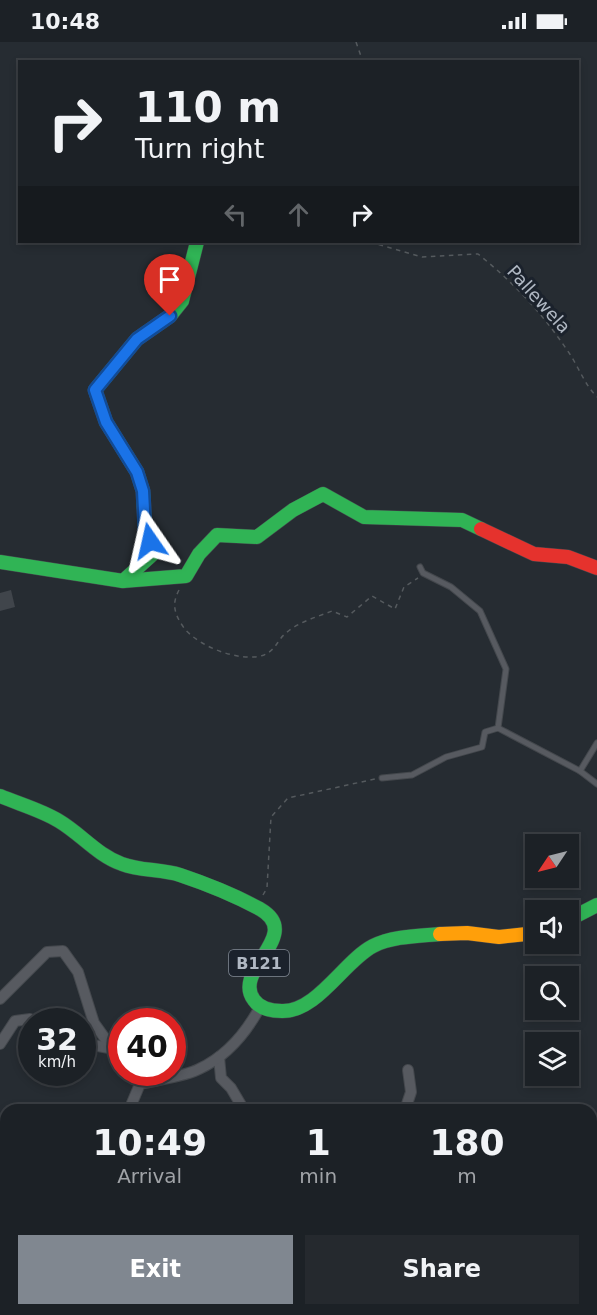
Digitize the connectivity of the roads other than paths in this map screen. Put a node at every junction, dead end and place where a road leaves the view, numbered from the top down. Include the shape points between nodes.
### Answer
1 (197, 243) edge
2 (0, 562) edge
3 (420, 567) dead end
4 (597, 568) edge
5 (123, 581) junction
6 (498, 728) junction
7 (597, 743) edge
8 (580, 771) junction
9 (382, 778) road end
10 (597, 784) edge
11 (0, 796) edge
12 (597, 905) edge
13 (579, 914) edge
14 (525, 934) edge
15 (0, 999) edge
16 (260, 1007) junction
17 (18, 1021) edge
18 (0, 1044) edge
19 (108, 1046) edge
20 (219, 1057) junction
21 (408, 1070) dead end
22 (186, 1074) edge
23 (139, 1086) edge
24 (132, 1104) edge
25 (240, 1104) edge
26 (407, 1104) edge

1 - 5 street via 182,301 170,316 137,339 95,390 106,422 137,472 143,491 145,529 154,553
2 - 5 street
3 - 6 lane via 423,573 451,587 480,611 506,669
4 - 5 street via 568,558 534,554 462,520 364,517 323,494 257,537 217,535 186,576
6 - 8 lane
6 - 9 lane via 485,732 482,747 446,757 412,775
7 - 8 lane
8 - 10 lane
11 - 16 street, B121 via 58,820 103,855 124,865 180,875 255,906 270,917 275,936 249,980 251,997
12 - 13 street
14 - 16 street via 499,937 462,933 385,942 371,947 301,1006 279,1012
15 - 19 street via 47,952 63,951 78,972 94,1023
16 - 20 street via 239,1040
17 - 18 street
20 - 22 street
20 - 25 street via 221,1078
21 - 26 street via 411,1092
23 - 24 street

